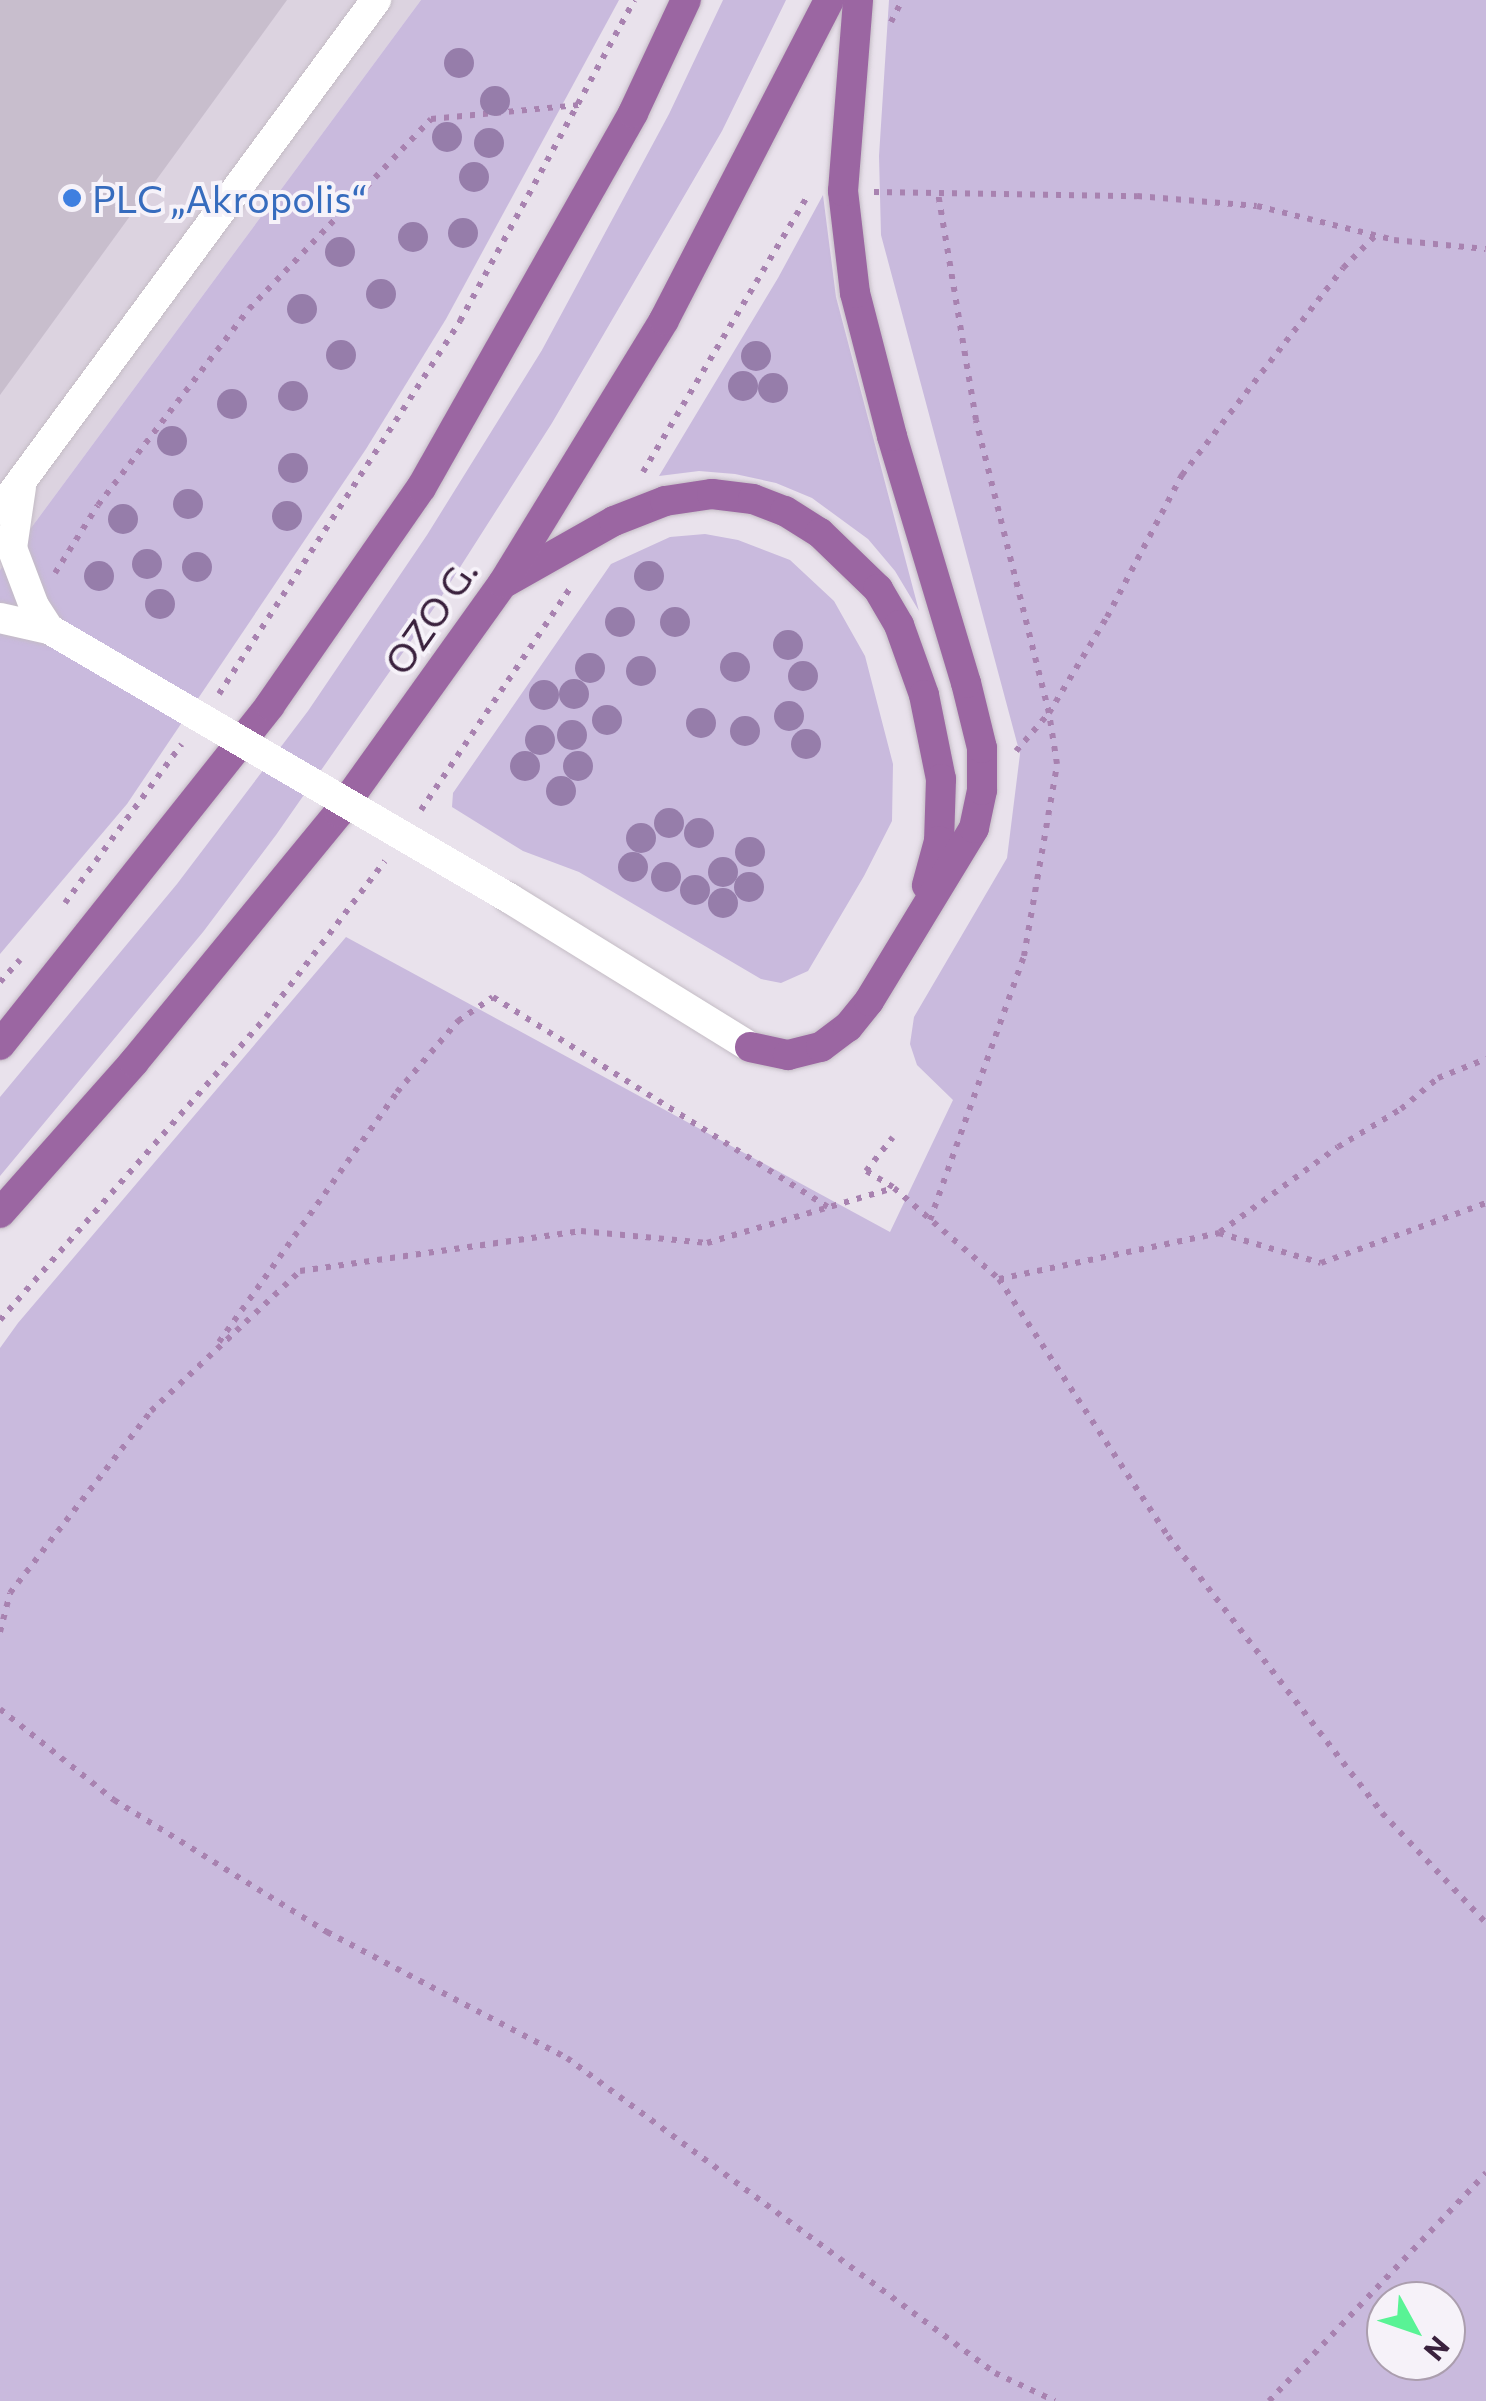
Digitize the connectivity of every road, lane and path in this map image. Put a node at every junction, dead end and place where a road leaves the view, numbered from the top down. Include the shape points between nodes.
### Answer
1 (376, 0) edge
2 (634, 0) edge
3 (686, 0) edge
4 (829, 0) edge
5 (858, 0) edge
6 (902, 0) edge
7 (886, 32) dead end
8 (580, 105) junction
9 (829, 185) junction
10 (1375, 236) junction
11 (1486, 249) edge
12 (23, 478) junction
13 (0, 510) edge
14 (614, 522) junction
15 (59, 567) dead end
16 (582, 571) dead end
17 (503, 583) junction
18 (0, 618) edge
19 (49, 630) junction
20 (216, 699) dead end
21 (184, 742) dead end
22 (982, 790) junction
23 (410, 825) dead end
24 (388, 856) dead end
25 (54, 916) dead end
26 (918, 918) junction
27 (22, 958) dead end
28 (0, 982) edge
29 (0, 1045) edge
30 (750, 1047) joint
31 (1486, 1059) edge
32 (893, 1137) dead end
33 (894, 1188) junction
34 (1486, 1203) edge
35 (829, 1207) junction
36 (0, 1212) edge
37 (1218, 1233) junction
38 (1000, 1279) junction
39 (0, 1320) edge
40 (210, 1355) junction
41 (0, 1632) edge
42 (0, 1710) edge
43 (1486, 1924) edge
44 (1486, 2172) edge
45 (1055, 2401) edge
46 (1269, 2401) edge

1 - 12 street
2 - 8 path
3 - 29 main road via 633,113 421,488 270,706
4 - 17 main road, OZO G. via 664,320
5 - 9 main road
6 - 7 path
8 - 15 path via 432,119 249,309 98,505
8 - 20 path via 460,320
9 - 10 path via 1257,206
9 - 14 path
9 - 22 main road via 892,436 966,683 982,748
10 - 11 path
10 - 22 path via 1182,476 1049,713
12 - 13 street
12 - 19 street via 12,548
14 - 17 main road
14 - 26 main road via 664,501 712,494 753,500 820,534 878,589 924,694 941,779 939,841
16 - 23 path
17 - 36 main road, OZO G. via 339,812 134,1062
18 - 19 street
19 - 30 street, bridge
21 - 25 path
22 - 26 main road via 974,828
24 - 39 path via 266,1017
26 - 30 main road via 848,1027 821,1046 788,1055
27 - 28 path
31 - 37 path via 1438,1078
32 - 33 path via 866,1171
33 - 35 path
33 - 38 path
34 - 37 path via 1321,1262
35 - 40 path via 707,1243 582,1232 300,1270
35 - 40 path via 493,997 458,1022 398,1092
37 - 38 path
38 - 43 path via 1168,1536 1382,1813
40 - 41 path via 151,1411 10,1593
42 - 45 path via 114,1800 327,1932 567,2058 995,2373
44 - 46 path

